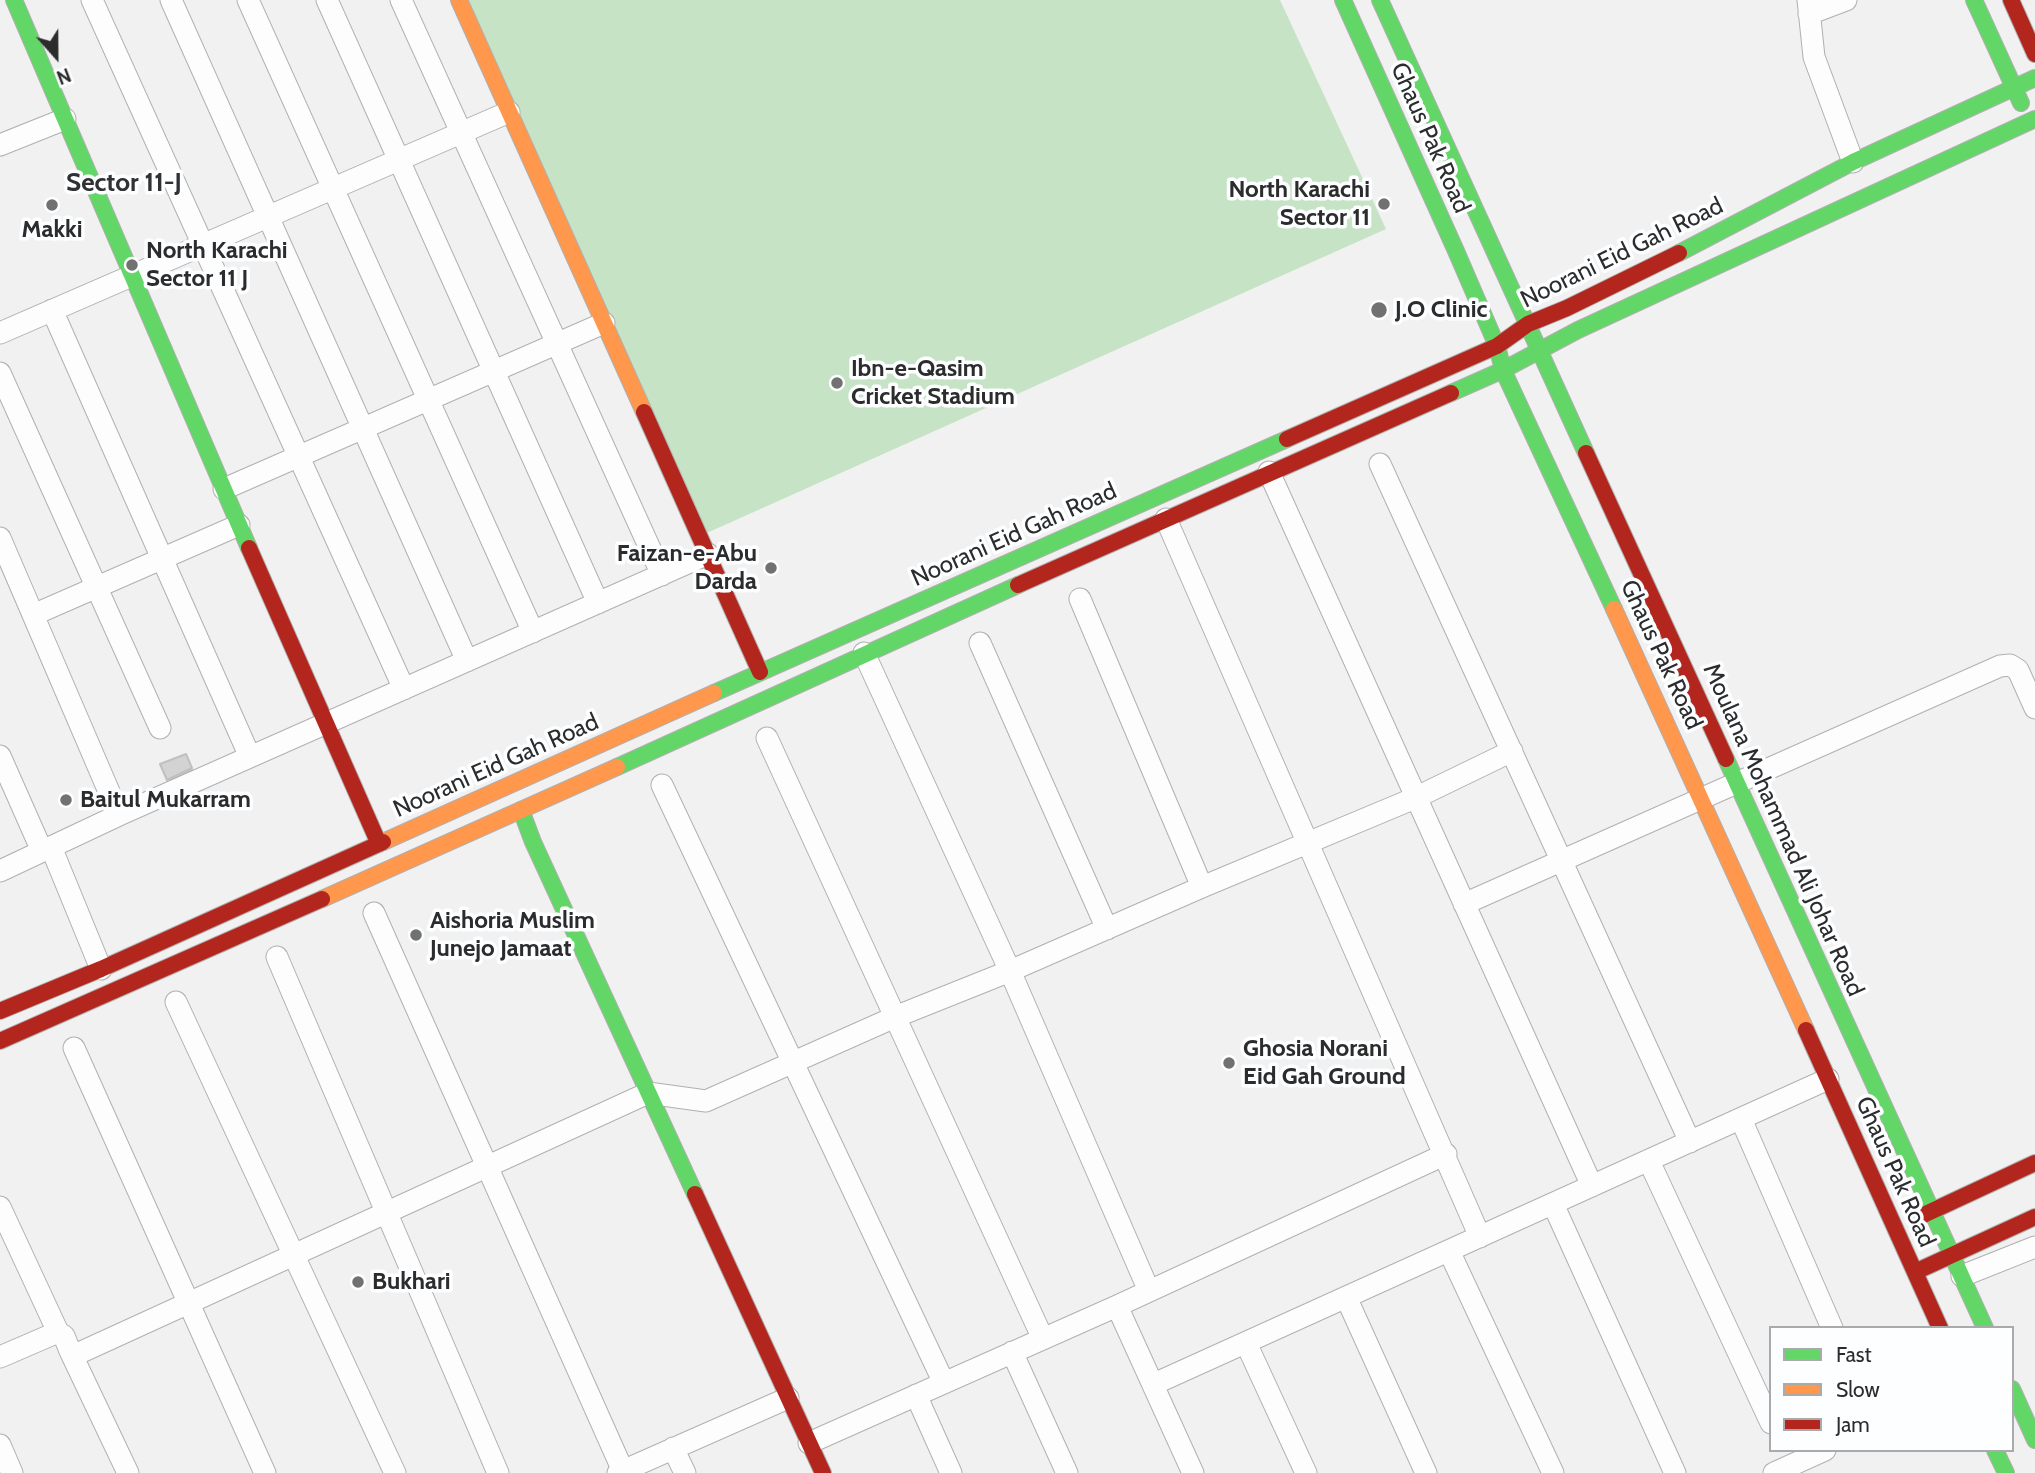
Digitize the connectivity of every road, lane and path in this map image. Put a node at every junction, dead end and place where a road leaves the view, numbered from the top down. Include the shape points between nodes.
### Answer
1 (14, 0) edge
2 (92, 0) edge
3 (171, 0) edge
4 (248, 0) edge
5 (327, 0) edge
6 (401, 0) edge
7 (459, 0) edge
8 (1343, 0) edge
9 (1380, 0) edge
10 (1846, 0) edge
11 (1974, 0) edge
12 (2011, 0) edge
13 (1809, 7) edge
14 (2035, 54) edge
15 (2035, 78) edge
16 (2014, 87) junction
17 (509, 111) junction
18 (65, 119) junction
19 (2033, 125) edge
20 (461, 132) junction
21 (0, 145) edge
22 (398, 159) junction
23 (1853, 162) junction
24 (333, 188) junction
25 (268, 216) junction
26 (203, 244) junction
27 (131, 275) junction
28 (52, 310) junction
29 (604, 323) junction
30 (1528, 324) junction
31 (0, 333) edge
32 (557, 344) junction
33 (1497, 346) junction
34 (1541, 351) junction
35 (1503, 370) junction
36 (494, 372) junction
37 (0, 373) edge
38 (428, 400) junction
39 (363, 429) junction
40 (299, 457) junction
41 (1380, 464) dead end
42 (1269, 472) junction
43 (224, 489) junction
44 (1166, 519) junction
45 (239, 524) junction
46 (0, 538) edge
47 (708, 554) junction
48 (162, 559) junction
49 (663, 575) junction
50 (9, 584) edge
51 (97, 587) junction
52 (1080, 599) dead end
53 (598, 603) junction
54 (33, 615) junction
55 (533, 632) junction
56 (980, 643) dead end
57 (864, 653) junction
58 (467, 661) junction
59 (760, 673) junction
60 (404, 689) junction
61 (2035, 708) edge
62 (325, 724) junction
63 (160, 728) dead end
64 (767, 738) dead end
65 (1512, 751) junction
66 (0, 756) edge
67 (250, 757) junction
68 (1737, 784) junction
69 (662, 785) dead end
70 (1415, 798) junction
71 (1702, 799) junction
72 (521, 810) junction
73 (119, 815) junction
74 (1306, 843) junction
75 (379, 844) junction
76 (46, 849) junction
77 (1562, 861) junction
78 (0, 871) edge
79 (1202, 887) junction
80 (1464, 905) junction
81 (374, 913) dead end
82 (1107, 929) junction
83 (277, 957) dead end
84 (101, 969) junction
85 (1010, 971) junction
86 (176, 1002) dead end
87 (0, 1012) edge
88 (895, 1017) junction
89 (0, 1041) edge
90 (74, 1048) dead end
91 (793, 1062) junction
92 (1828, 1079) junction
93 (648, 1093) junction
94 (1741, 1119) junction
95 (1690, 1142) junction
96 (1446, 1154) junction
97 (1649, 1161) junction
98 (2035, 1163) edge
99 (487, 1166) junction
100 (1592, 1186) junction
101 (1553, 1204) junction
102 (0, 1207) edge
103 (1932, 1211) junction
104 (386, 1212) junction
105 (2035, 1217) edge
106 (1895, 1228) junction
107 (1480, 1237) junction
108 (2035, 1247) edge
109 (1449, 1251) junction
110 (293, 1254) junction
111 (1953, 1255) junction
112 (1915, 1272) junction
113 (1962, 1276) junction
114 (1149, 1291) junction
115 (1346, 1297) junction
116 (187, 1302) junction
117 (1117, 1306) junction
118 (1831, 1326) edge
119 (1939, 1326) edge
120 (1984, 1326) edge
121 (58, 1332) junction
122 (1043, 1339) junction
123 (1246, 1343) junction
124 (70, 1352) junction
125 (1012, 1352) junction
126 (0, 1357) edge
127 (944, 1383) junction
128 (1154, 1384) junction
129 (2014, 1393) edge
130 (916, 1395) junction
131 (788, 1398) junction
132 (1769, 1419) edge
133 (2035, 1440) edge
134 (809, 1443) junction
135 (0, 1445) edge
136 (673, 1448) junction
137 (1819, 1452) edge
138 (1996, 1452) edge
139 (1783, 1463) edge
140 (620, 1472) edge
141 (12, 1473) edge
142 (128, 1473) edge
143 (265, 1473) edge
144 (395, 1473) edge
145 (498, 1473) edge
146 (685, 1473) edge
147 (823, 1473) edge
148 (951, 1473) edge
149 (1067, 1473) edge
150 (1194, 1473) edge
151 (1306, 1473) edge
152 (1426, 1473) edge
153 (1553, 1473) edge
154 (1675, 1473) edge
155 (2006, 1473) edge

1 - 18 main road
2 - 26 street
3 - 25 street
4 - 24 street
5 - 22 street
6 - 20 street
7 - 17 main road
8 - 33 main road, Ghaus Pak Road
9 - 30 main road
10 - 13 street
11 - 16 main road
12 - 14 main road
13 - 23 street via 1814,57
15 - 16 main road, Noorani Eid Gah Road
16 - 19 main road
16 - 23 main road, Noorani Eid Gah Road
17 - 20 street
17 - 29 main road
18 - 21 street
18 - 27 main road
19 - 34 main road, Noorani Eid Gah Road via 1578,330
20 - 22 street
20 - 32 street
22 - 24 street
22 - 36 street
23 - 30 main road, Noorani Eid Gah Road via 1658,264
24 - 25 street
24 - 38 street
25 - 26 street
25 - 39 street
26 - 27 street
26 - 40 street
27 - 28 street
27 - 43 main road
28 - 31 street
28 - 48 street
29 - 32 street
29 - 47 main road
30 - 33 main road, Noorani Eid Gah Road
30 - 34 main road, Moulana Mohammad Ali Johar Road
32 - 36 street
32 - 49 street
33 - 35 main road, Ghaus Pak Road
33 - 59 main road, Noorani Eid Gah Road
34 - 35 main road, Noorani Eid Gah Road
34 - 68 main road, Moulana Mohammad Ali Johar Road
35 - 42 main road, Noorani Eid Gah Road
35 - 71 main road, Ghaus Pak Road
36 - 38 street
36 - 53 street
37 - 51 street
38 - 39 street
38 - 55 street
39 - 40 street
39 - 58 street
40 - 43 street
40 - 60 street
41 - 65 street
42 - 44 main road, Noorani Eid Gah Road
42 - 70 street
43 - 45 main road
44 - 57 main road, Noorani Eid Gah Road
44 - 74 street
45 - 48 street
45 - 62 main road
46 - 50 street
47 - 49 street
47 - 59 main road
48 - 51 street
48 - 67 street
49 - 53 street
50 - 54 street
51 - 54 street
51 - 63 street
52 - 79 street
53 - 55 street
54 - 73 street
55 - 58 street
56 - 82 street
57 - 72 main road, Noorani Eid Gah Road
57 - 85 street
58 - 60 street
59 - 75 main road, Noorani Eid Gah Road
60 - 62 street
61 - 68 street via 2018,670 2000,666
62 - 67 street
62 - 75 main road
64 - 88 street
65 - 70 street
65 - 77 street
66 - 76 street
67 - 73 street
68 - 71 street
68 - 103 main road, Moulana Mohammad Ali Johar Road
69 - 91 street
70 - 74 street
70 - 80 street
71 - 77 street
71 - 92 main road, Ghaus Pak Road
72 - 89 main road, Noorani Eid Gah Road
72 - 93 main road
73 - 76 street
74 - 79 street
74 - 96 street
75 - 84 main road, Noorani Eid Gah Road
76 - 78 street
76 - 84 street
77 - 80 street
77 - 95 street
79 - 82 street
80 - 100 street
81 - 99 street
82 - 85 street
83 - 104 street
84 - 87 main road, Noorani Eid Gah Road
85 - 88 street
85 - 114 street
86 - 110 street
88 - 91 street
88 - 122 street
90 - 116 street
91 - 93 street via 706,1101
91 - 127 street
92 - 94 street
92 - 106 main road, Ghaus Pak Road
93 - 99 street
93 - 131 main road
94 - 95 street
94 - 118 street
95 - 97 street
96 - 107 street
96 - 114 street
97 - 100 street
97 - 132 street
98 - 103 main road
99 - 104 street
99 - 140 street
100 - 101 street
101 - 107 street
101 - 154 street
102 - 121 street
103 - 106 main road
103 - 111 main road, Moulana Mohammad Ali Johar Road
104 - 110 street
104 - 145 street
105 - 111 main road
106 - 112 main road, Ghaus Pak Road
107 - 109 street
108 - 113 street
109 - 115 street
109 - 153 street
110 - 116 street
110 - 144 street
111 - 112 main road
111 - 113 main road, Moulana Mohammad Ali Johar Road
112 - 119 main road, Ghaus Pak Road
113 - 120 main road, Moulana Mohammad Ali Johar Road
114 - 117 street
115 - 123 street
115 - 152 street
116 - 124 street via 77,1354
116 - 143 street
117 - 122 street
117 - 128 street
121 - 124 street
121 - 126 street
122 - 125 street
123 - 128 street
123 - 151 street
124 - 142 street
125 - 127 street
125 - 149 street
127 - 130 street
128 - 150 street
129 - 133 main road
130 - 134 street
130 - 148 street
131 - 134 main road
131 - 136 street
134 - 147 main road
135 - 141 street
136 - 140 street
136 - 146 street
137 - 139 street
138 - 155 main road

